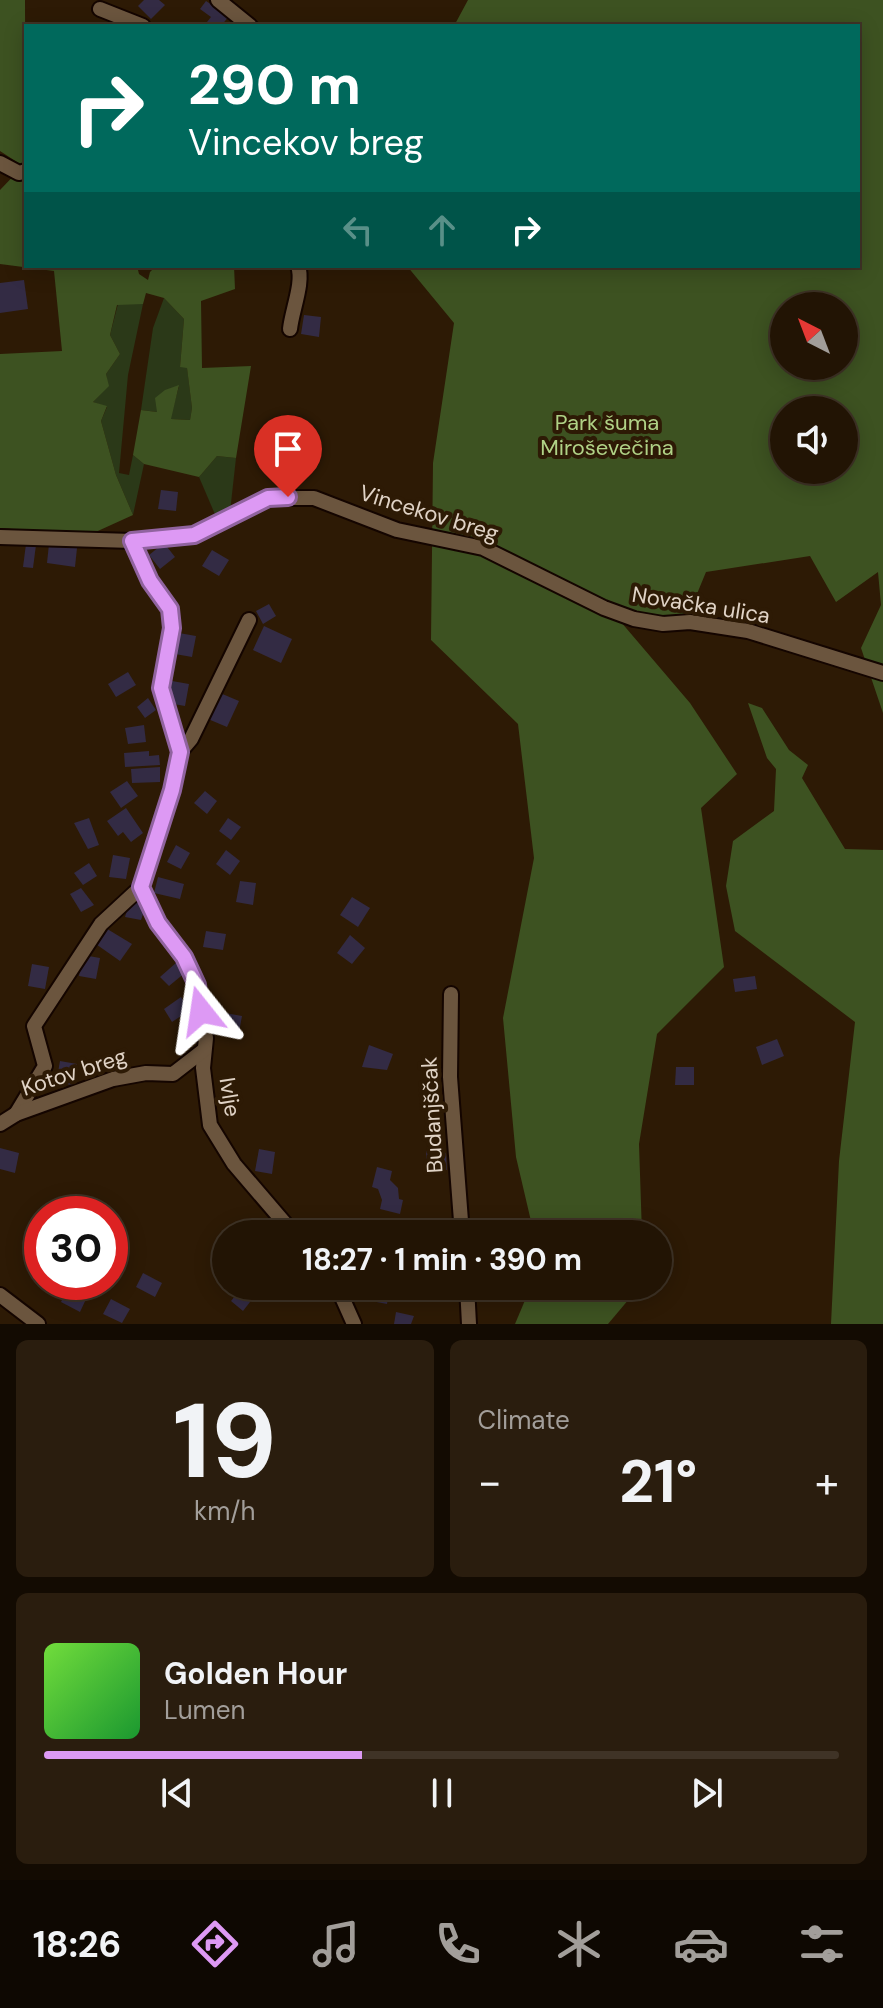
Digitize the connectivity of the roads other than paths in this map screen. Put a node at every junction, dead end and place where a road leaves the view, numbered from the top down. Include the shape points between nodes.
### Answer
1 (218, 0) edge
2 (99, 4) edge
3 (102, 24) edge
4 (139, 24) edge
5 (248, 24) edge
6 (0, 163) edge
7 (24, 172) edge
8 (299, 268) edge
9 (290, 329) dead end
10 (0, 537) edge
11 (132, 541) junction
12 (604, 608) joint
13 (249, 620) dead end
14 (883, 673) edge
15 (180, 752) junction
16 (141, 887) junction
17 (451, 994) dead end
18 (204, 1050) junction
19 (16, 1114) junction
20 (0, 1124) edge
21 (282, 1220) edge
22 (461, 1220) edge
23 (0, 1295) edge
24 (343, 1300) edge
25 (468, 1300) edge
26 (38, 1324) edge
27 (354, 1324) edge
28 (469, 1324) edge

1 - 5 street
2 - 3 street
2 - 4 street
6 - 7 street
8 - 9 street
10 - 11 street, Vincekov breg
11 - 12 street, Vincekov breg via 194,535 268,498 314,498 397,530 483,548
11 - 15 street via 170,609 172,628 161,688
12 - 14 street, Novačka ulica via 663,624 690,622 748,631
13 - 15 street
15 - 16 street
16 - 18 street, Ivlje via 197,985
16 - 19 street via 101,924 34,1026 45,1066
17 - 22 street, Budanjščak via 450,1077
18 - 19 street, Kotov breg via 173,1074 113,1079
18 - 21 street, Ivlje via 210,1125 234,1164
19 - 20 street, Kotov breg
23 - 26 street
24 - 27 street
25 - 28 street

